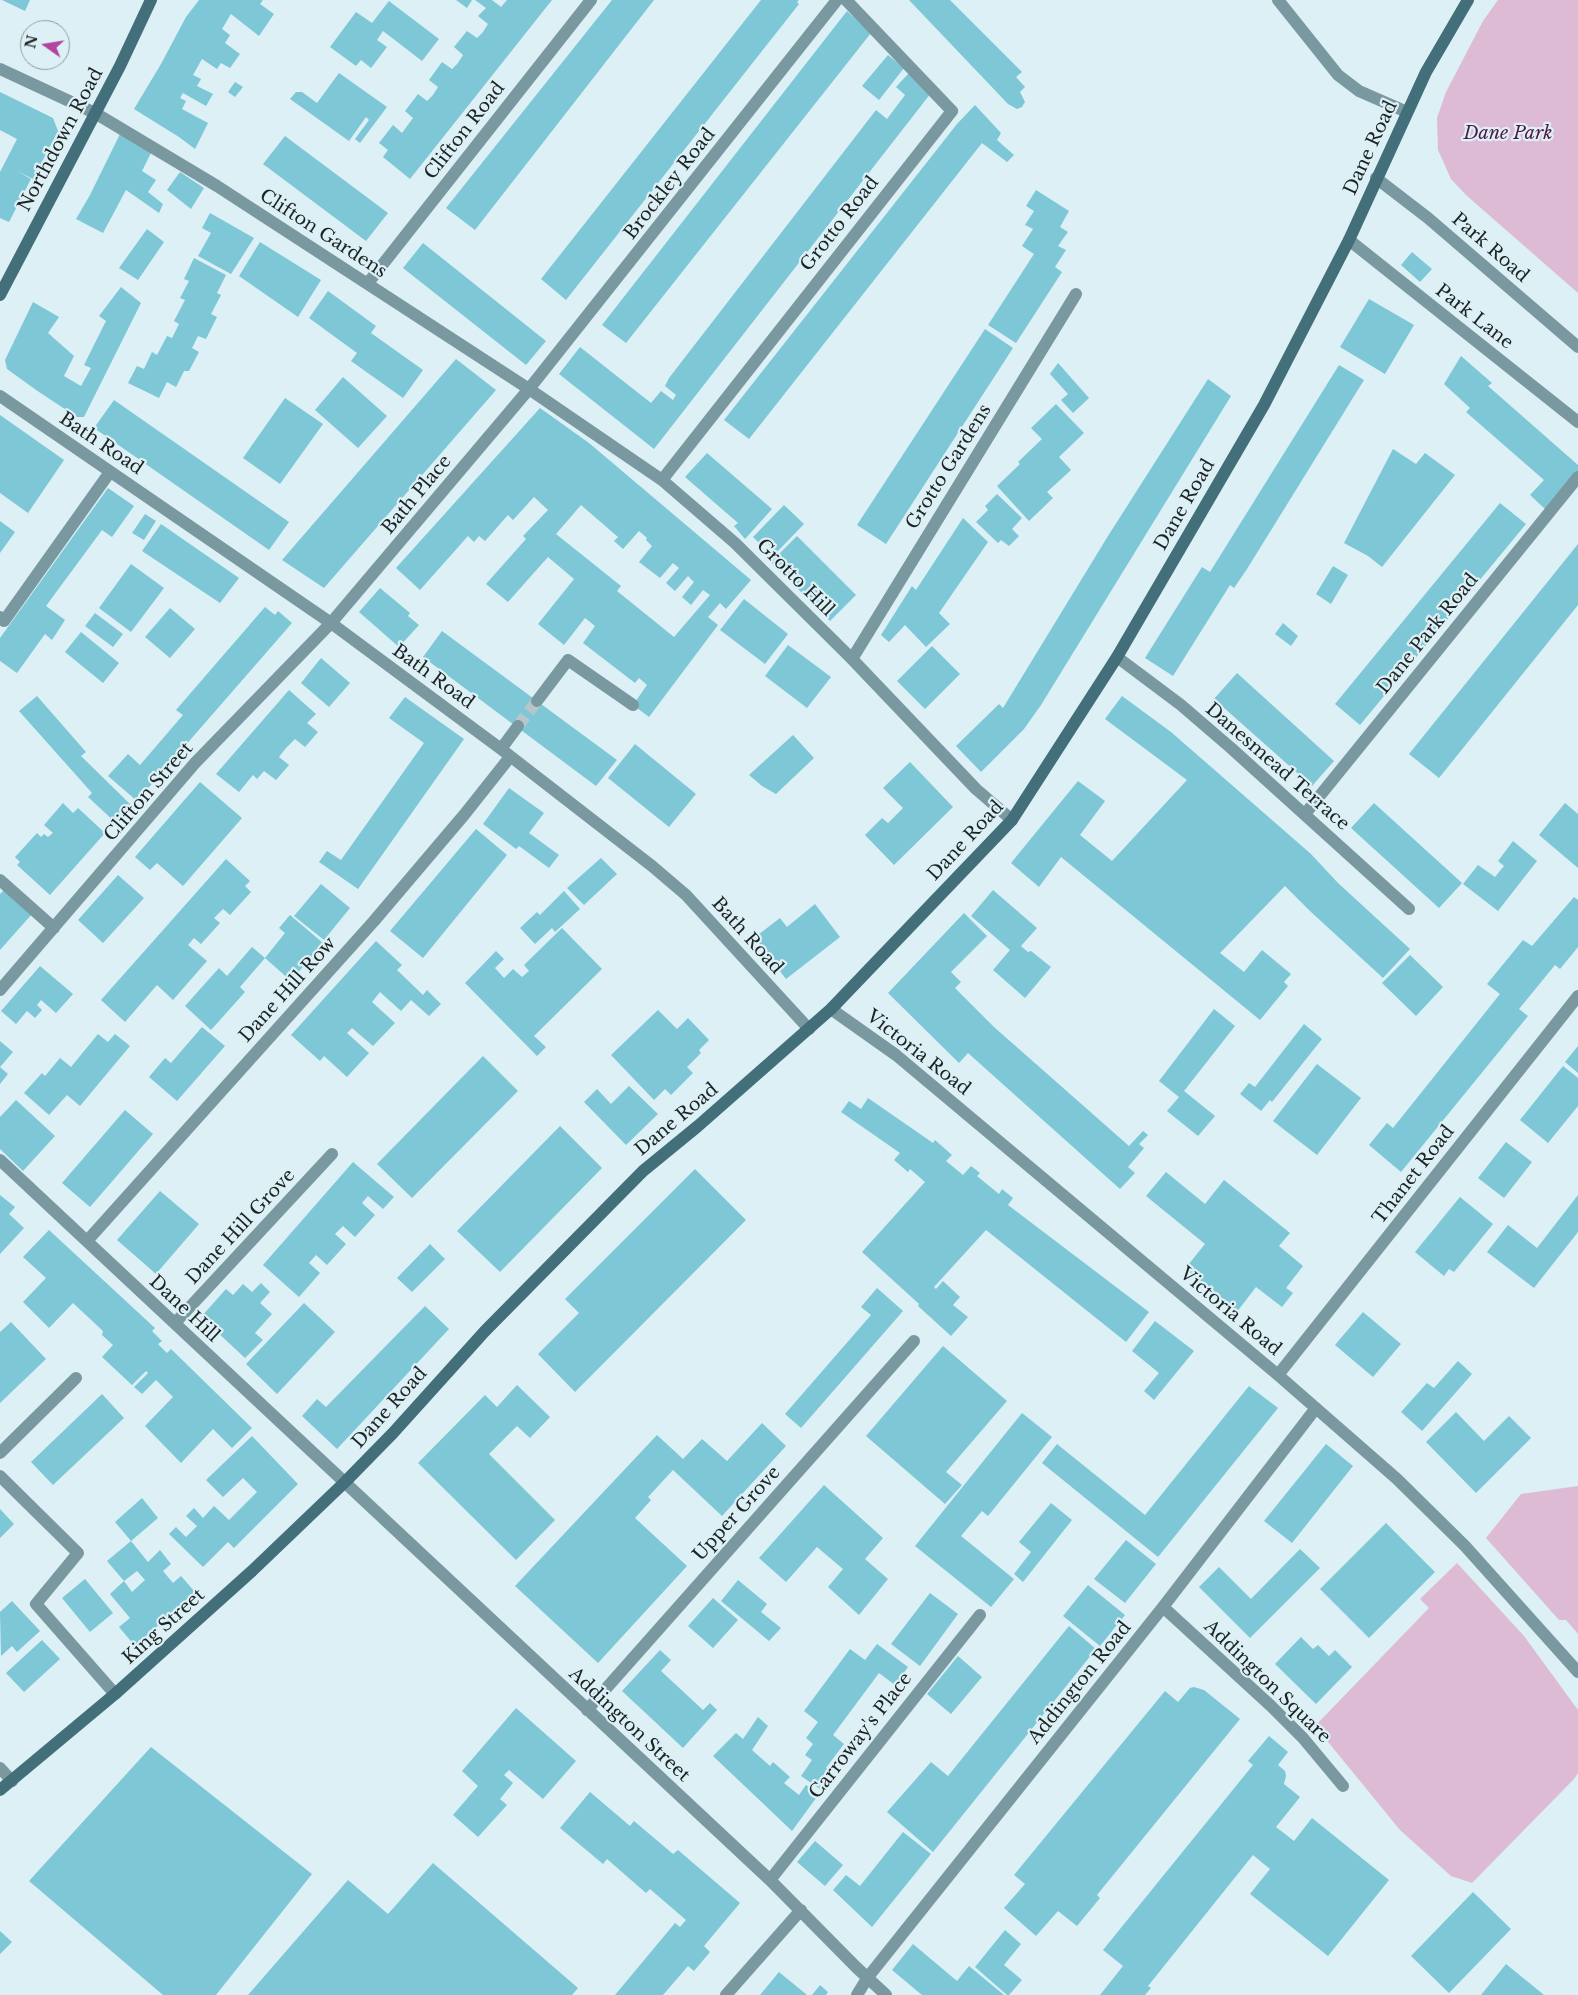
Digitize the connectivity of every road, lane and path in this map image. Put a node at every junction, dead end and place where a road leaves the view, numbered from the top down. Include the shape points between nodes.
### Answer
1 (151, 0) edge
2 (590, 0) edge
3 (837, 0) edge
4 (846, 0) edge
5 (1278, 0) edge
6 (1468, 0) edge
7 (0, 69) edge
8 (1407, 112) junction
9 (95, 113) junction
10 (1376, 178) junction
11 (1349, 240) junction
12 (368, 283) junction
13 (1076, 294) dead end
14 (0, 295) edge
15 (1578, 347) edge
16 (529, 389) junction
17 (0, 396) edge
18 (1578, 422) edge
19 (110, 472) junction
20 (1578, 477) edge
21 (662, 480) junction
22 (0, 617) edge
23 (331, 624) junction
24 (1117, 657) junction
25 (852, 659) junction
26 (537, 701) tunnel mouth
27 (633, 705) dead end
28 (518, 726) tunnel mouth
29 (505, 753) junction
30 (1306, 814) junction
31 (1012, 820) junction
32 (0, 880) edge
33 (1409, 909) dead end
34 (54, 928) junction
35 (0, 990) edge
36 (1578, 996) edge
37 (831, 1009) junction
38 (810, 1030) junction
39 (332, 1154) dead end
40 (0, 1160) edge
41 (87, 1241) junction
42 (175, 1323) junction
43 (914, 1341) dead end
44 (1278, 1375) junction
45 (76, 1378) dead end
46 (1316, 1408) junction
47 (0, 1452) edge
48 (0, 1476) edge
49 (345, 1482) junction
50 (1163, 1607) junction
51 (980, 1614) dead end
52 (1578, 1672) edge
53 (115, 1694) junction
54 (587, 1710) junction
55 (0, 1768) edge
56 (12, 1781) junction
57 (1343, 1786) dead end
58 (0, 1790) edge
59 (770, 1880) junction
60 (801, 1910) junction
61 (868, 1977) junction
62 (726, 1995) edge
63 (857, 1995) edge
64 (886, 1995) edge

1 - 9 street, Northdown Road
2 - 12 street, Clifton Road
3 - 16 street, Brockley Road
4 - 21 street, Grotto Road via 952,111
5 - 8 street via 1338,75 1360,91
6 - 8 street, Dane Road
7 - 9 street, Clifton Gardens
8 - 10 street, Dane Road
9 - 12 street, Clifton Gardens via 218,186
9 - 14 street, Northdown Road
10 - 11 street, Dane Road
10 - 15 street, Park Road via 1428,218
11 - 18 street, Park Lane
11 - 24 street, Dane Road via 1264,405
12 - 16 street, Clifton Gardens
13 - 25 street, Grotto Gardens
16 - 21 street, Grotto Hill
16 - 23 street, Bath Place
17 - 19 street, Bath Road
19 - 22 street via 4,621
19 - 23 street, Bath Road
20 - 30 street, Dane Park Road
21 - 25 street, Grotto Hill via 735,543
23 - 29 street, Bath Road
23 - 34 street, Clifton Street via 196,764
24 - 30 street, Danesmead Terrace via 1181,705
24 - 31 street, Dane Road
25 - 31 street, Grotto Hill via 976,789
26 - 27 street via 568,660
28 - 29 street, Dane Hill Row
29 - 38 street, Bath Road via 686,895
29 - 41 street, Dane Hill Row via 464,815
30 - 33 street, Danesmead Terrace
31 - 37 street, Dane Road
32 - 34 street
34 - 35 street, Clifton Street
36 - 44 street, Thanet Road
37 - 38 street, Dane Road
37 - 44 street, Victoria Road via 896,1055
38 - 49 street, Dane Road via 643,1170 484,1331
39 - 42 street, Dane Hill Grove
40 - 41 street, Dane Hill
41 - 42 street, Dane Hill
42 - 49 street, Dane Hill
43 - 54 street, Upper Grove
44 - 46 street, Victoria Road
45 - 47 street
46 - 50 street, Addington Road
46 - 52 street, Victoria Road via 1397,1479 1465,1546
48 - 53 street via 78,1553 36,1604
49 - 53 street, King Street
49 - 54 street, Addington Street
50 - 57 street, Addington Square via 1271,1706
50 - 61 street, Addington Road
51 - 59 street, Carroway's Place
53 - 56 street, King Street
54 - 59 street, Addington Street
55 - 56 street
56 - 58 street, King Street
59 - 60 street, Addington Street
60 - 61 street, Addington Street
60 - 62 street
61 - 63 street, Addington Road
61 - 64 street, Addington Street

